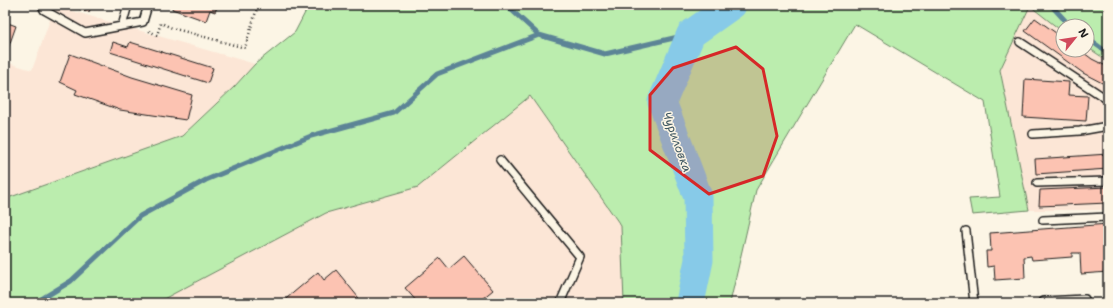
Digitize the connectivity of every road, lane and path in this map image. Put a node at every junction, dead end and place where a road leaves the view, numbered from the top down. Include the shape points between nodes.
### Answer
1 (42, 5) edge
2 (128, 5) edge
3 (148, 5) edge
4 (258, 5) edge
5 (122, 26) junction
6 (172, 28) dead end
7 (1020, 42) dead end
8 (1108, 100) edge
9 (1108, 126) edge
10 (1034, 134) dead end
11 (500, 160) dead end
12 (1108, 181) edge
13 (1037, 183) dead end
14 (1108, 217) edge
15 (1043, 220) dead end
16 (966, 231) dead end
17 (560, 303) edge
18 (974, 303) edge
19 (1040, 303) edge
20 (1086, 303) edge

1 - 5 lane via 44,10 85,33
2 - 5 lane
3 - 5 lane via 143,22
4 - 6 path via 245,48
7 - 8 lane
9 - 10 lane
11 - 17 lane via 580,257
12 - 13 lane
14 - 15 lane
16 - 18 lane
19 - 20 lane via 1085,299

